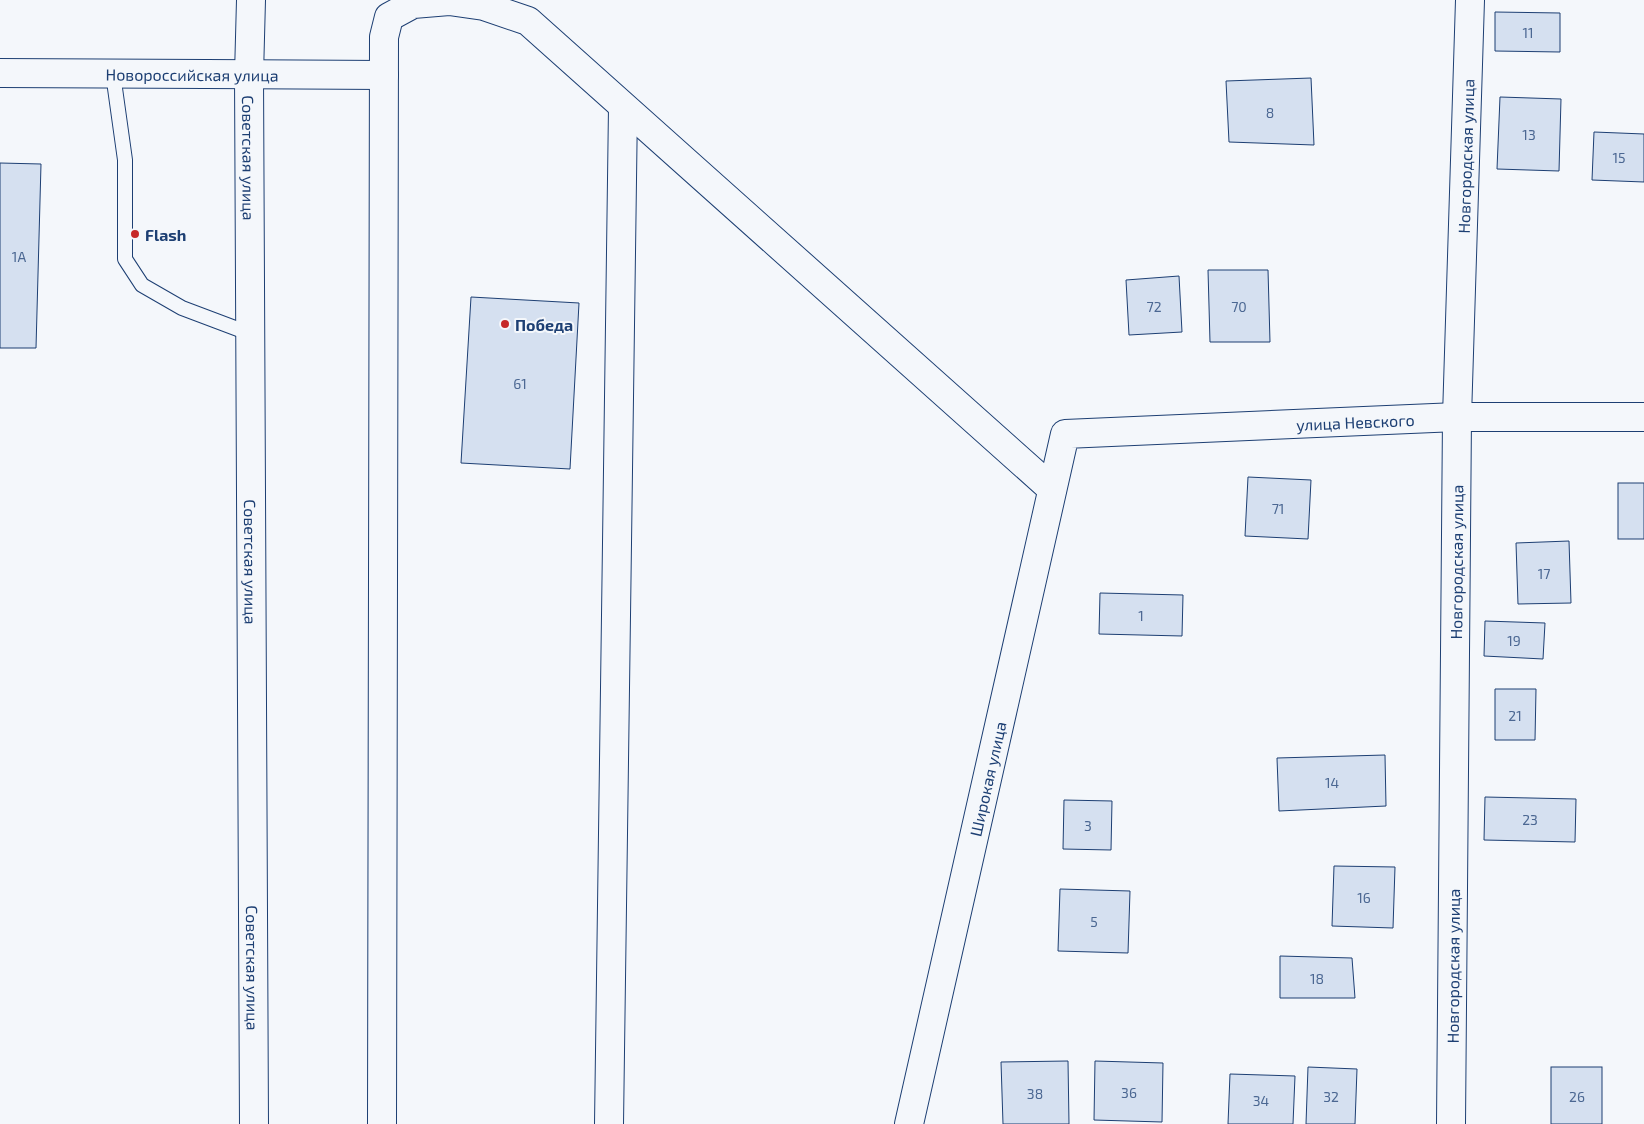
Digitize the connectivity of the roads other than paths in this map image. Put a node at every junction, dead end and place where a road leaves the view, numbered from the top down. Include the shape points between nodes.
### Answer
1 (251, 0) edge
2 (1470, 0) edge
3 (0, 73) edge
4 (112, 74) junction
5 (249, 75) junction
6 (384, 75) junction
7 (623, 107) junction
8 (251, 334) junction
9 (1457, 417) junction
10 (1644, 417) edge
11 (1065, 434) joint
12 (1052, 489) junction
13 (254, 1124) edge
14 (382, 1124) edge
15 (609, 1124) edge
16 (909, 1124) edge
17 (1451, 1124) edge

1 - 5 street, Советская улица
2 - 9 street, Новгородская улица
3 - 4 street, Новороссийская улица
4 - 5 street, Новороссийская улица
4 - 8 lane via 125,160 125,260 142,286 182,308
5 - 6 street, Новороссийская улица
5 - 8 street, Советская улица
6 - 7 street via 384,37 389,17 413,4 458,2 484,6 528,21
6 - 14 street
7 - 12 street
7 - 15 street
8 - 13 street, Советская улица
9 - 10 street, улица Невского
9 - 11 street, улица Невского
9 - 17 street, Новгородская улица
11 - 12 street, Широкая улица
12 - 16 street, Широкая улица

